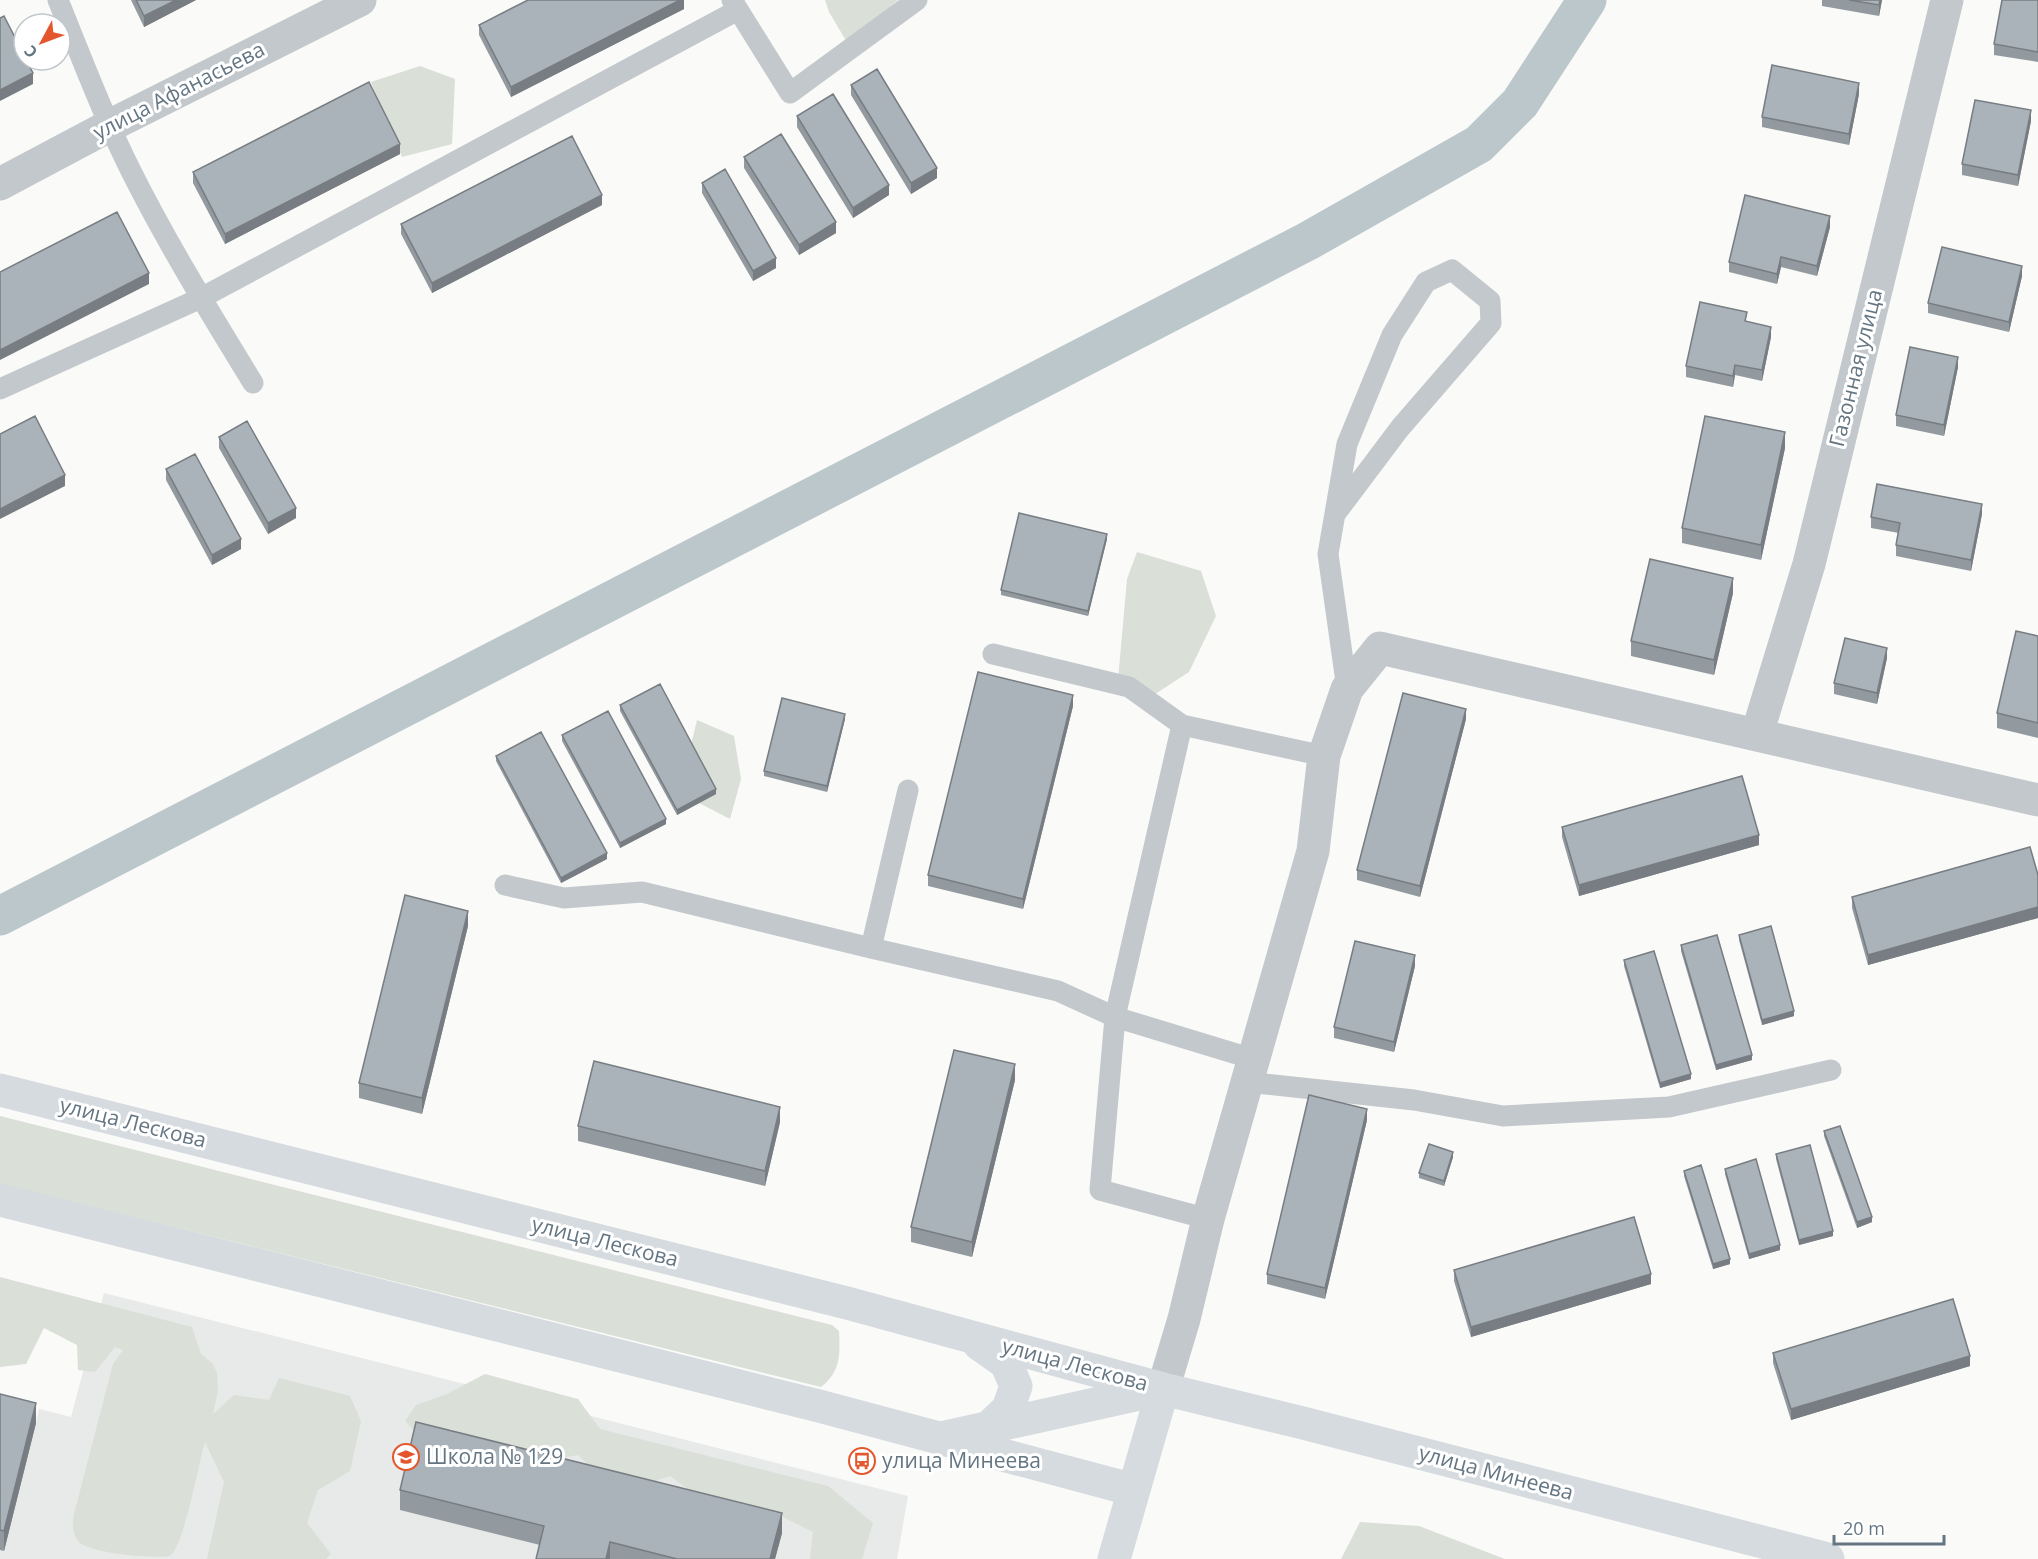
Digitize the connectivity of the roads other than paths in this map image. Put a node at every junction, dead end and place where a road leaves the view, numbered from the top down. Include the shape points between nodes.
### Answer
1 (58, 0) edge
2 (360, 0) edge
3 (918, 0) edge
4 (1947, 0) edge
5 (735, 5) edge
6 (110, 126) junction
7 (0, 184) edge
8 (201, 298) junction
9 (253, 383) dead end
10 (0, 389) edge
11 (1336, 513) junction
12 (993, 654) dead end
13 (1347, 689) junction
14 (1182, 725) junction
15 (1757, 734) junction
16 (1324, 756) junction
17 (908, 790) dead end
18 (2038, 800) edge
19 (505, 885) dead end
20 (871, 948) junction
21 (1115, 1017) junction
22 (1250, 1070) junction
23 (1831, 1070) dead end
24 (0, 1090) edge
25 (0, 1200) edge
26 (1208, 1219) junction
27 (967, 1336) junction
28 (1163, 1389) junction
29 (989, 1427) junction
30 (939, 1438) junction
31 (1134, 1490) junction
32 (1114, 1559) edge
33 (1828, 1559) edge

1 - 6 lane
2 - 6 street, улица Афанасьева
3 - 5 lane via 790,93
4 - 15 street, Газонная улица via 1809,564
5 - 8 lane
6 - 7 street, улица Афанасьева
6 - 8 lane via 134,178
8 - 9 lane
8 - 10 lane
11 - 11 lane via 1400,429 1491,323 1490,301 1452,270 1426,282 1392,335 1347,444
11 - 13 lane via 1328,554
12 - 14 lane via 1129,687
13 - 15 street via 1380,648
13 - 16 street
14 - 16 lane
14 - 21 lane
15 - 18 street
16 - 22 street via 1313,851
17 - 20 lane
19 - 20 lane via 564,898 642,892
20 - 21 lane via 1058,991
21 - 22 lane
21 - 26 lane via 1100,1190
22 - 23 lane via 1503,1116 1669,1107
22 - 26 street
24 - 27 main road, улица Лескова
25 - 30 main road, улица Лескова
26 - 28 street
27 - 28 main road, улица Лескова
27 - 29 main road via 1006,1363 1016,1386 1008,1409
28 - 29 main road, улица Лескова
28 - 31 main road
28 - 33 main road, улица Минеева
29 - 30 main road, улица Лескова
30 - 31 main road
31 - 32 main road

